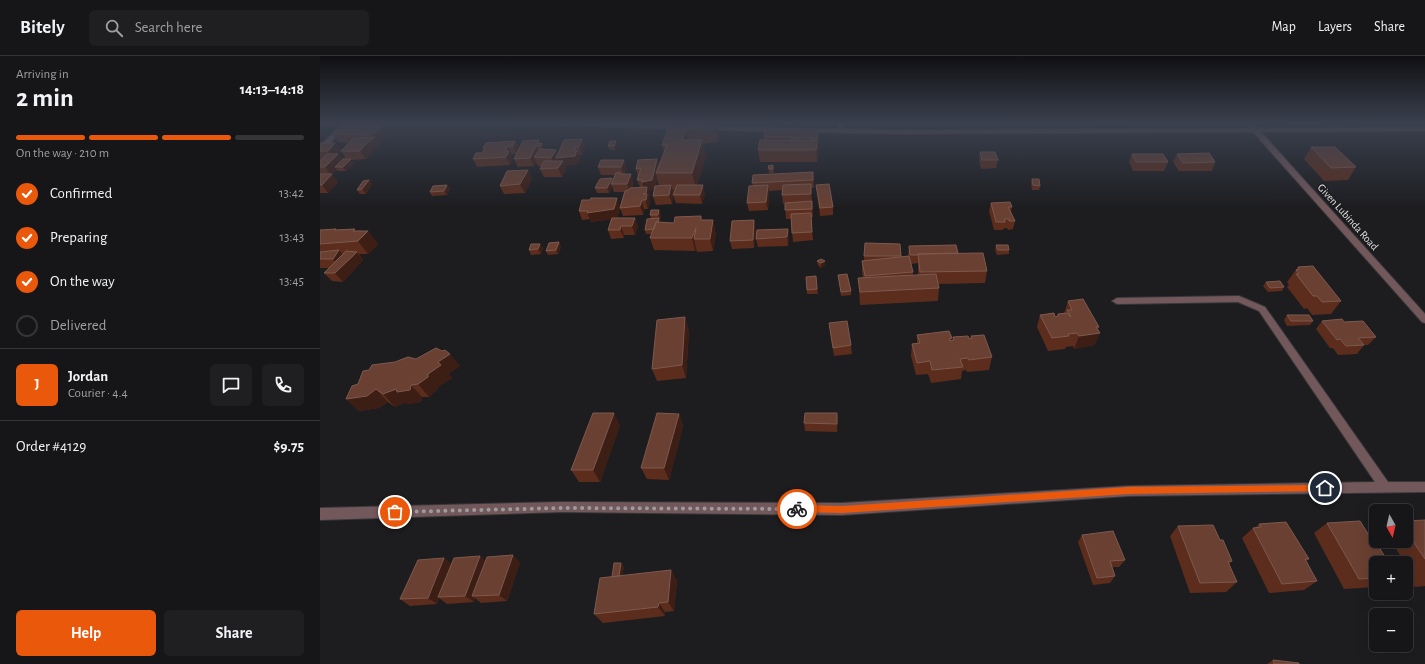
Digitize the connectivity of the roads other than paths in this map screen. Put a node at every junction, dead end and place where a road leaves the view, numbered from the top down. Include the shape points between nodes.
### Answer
1 (1274, 151) edge
2 (1117, 301) dead end
3 (1425, 320) edge
4 (1385, 487) junction
5 (1425, 487) edge
6 (320, 514) edge

1 - 3 street, Given Lubinda Road
2 - 4 street via 1239,299 1262,309
4 - 5 street
4 - 6 street via 1128,491 842,509 561,508

